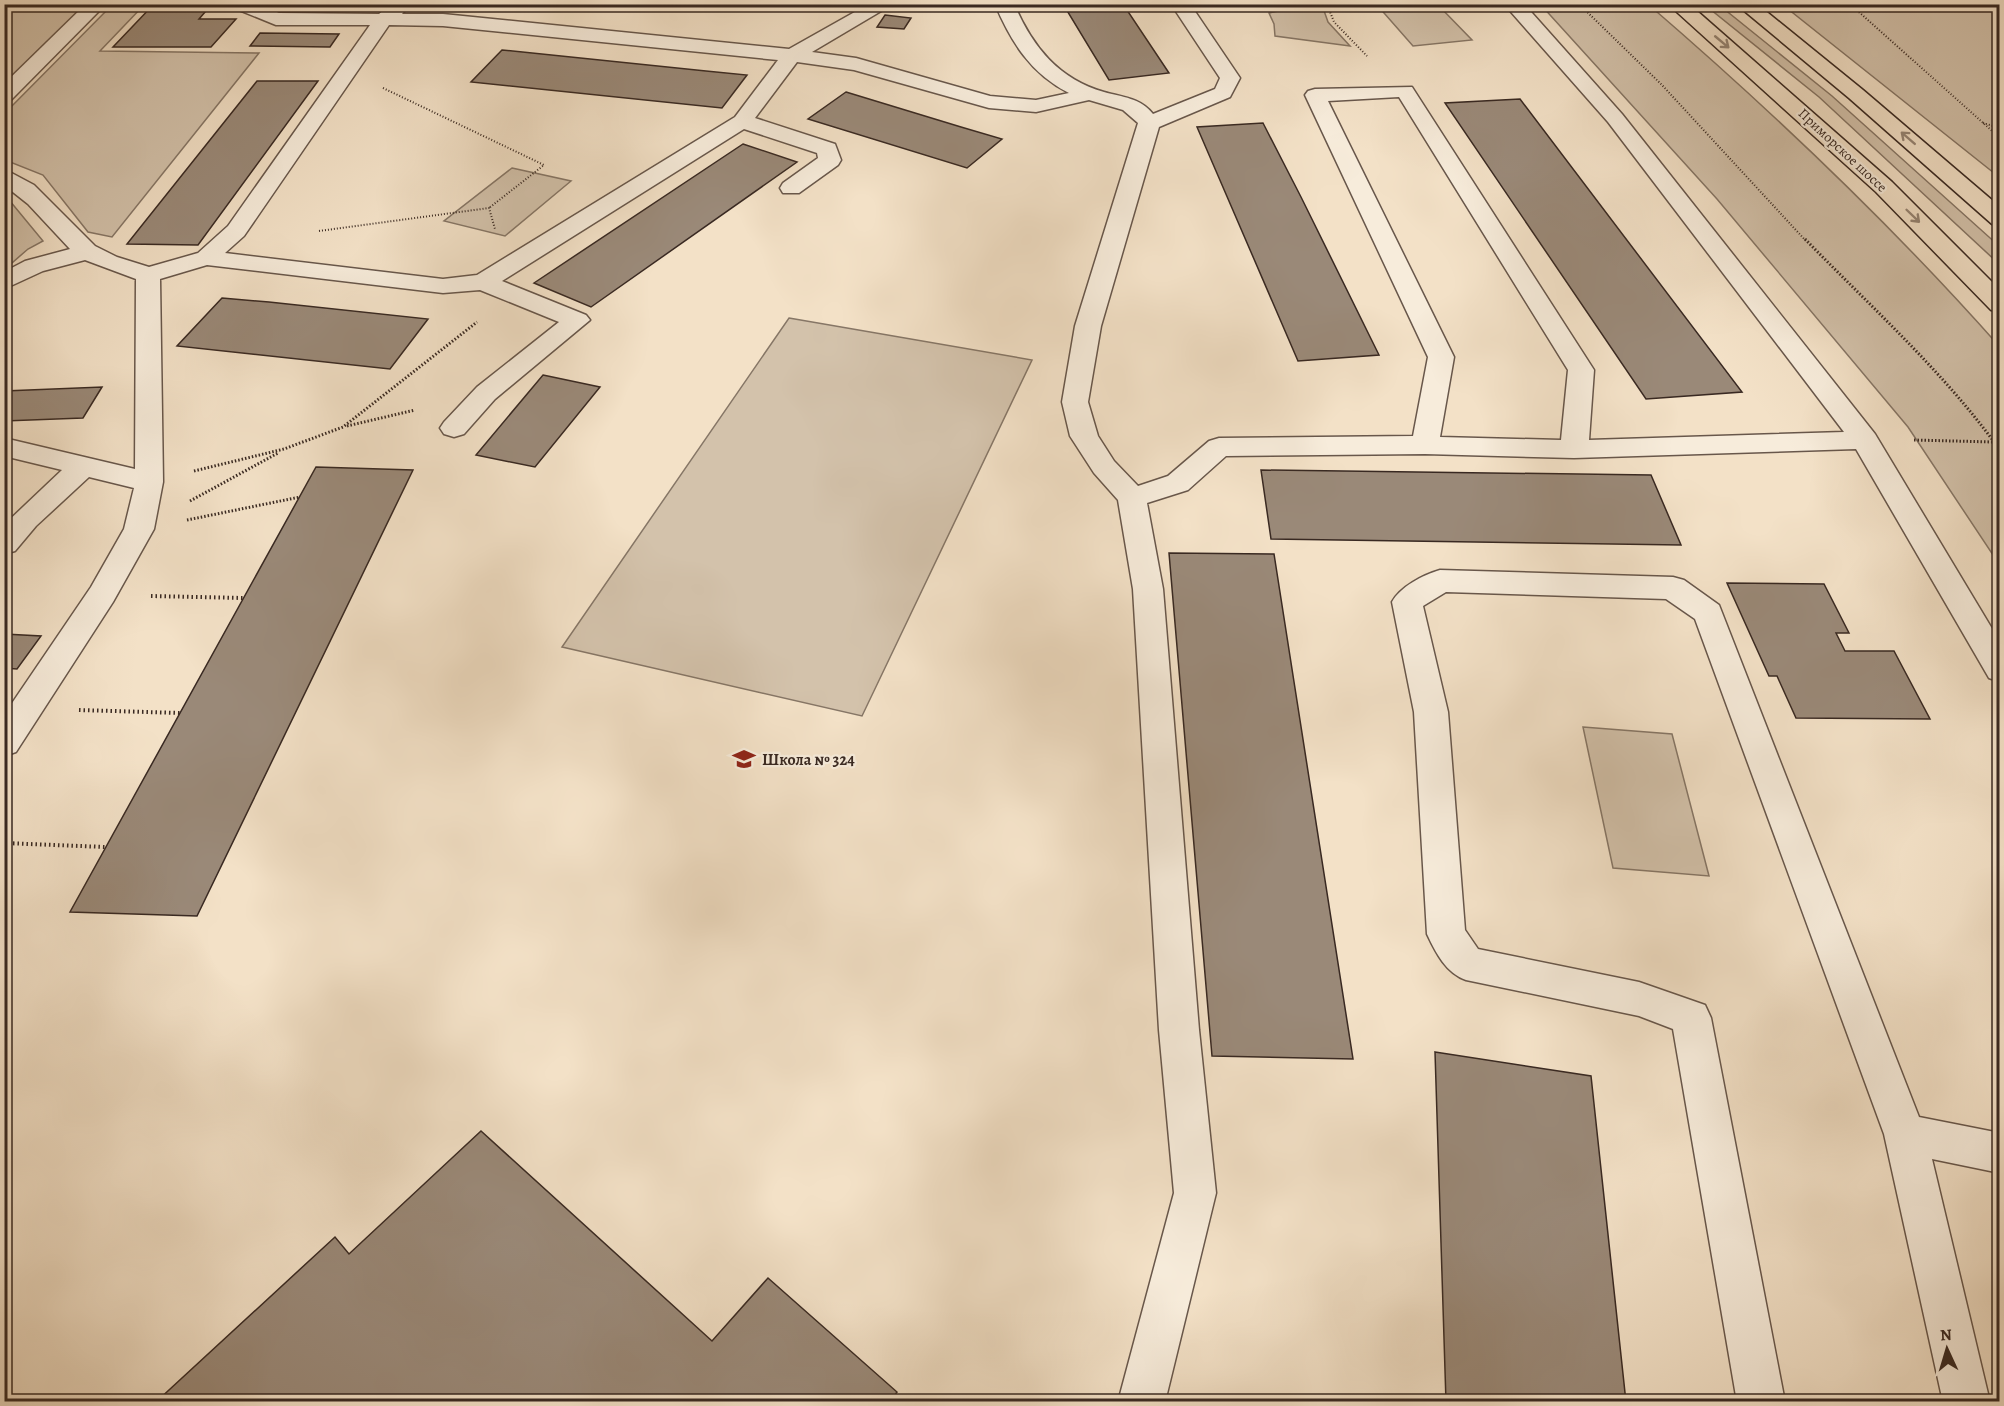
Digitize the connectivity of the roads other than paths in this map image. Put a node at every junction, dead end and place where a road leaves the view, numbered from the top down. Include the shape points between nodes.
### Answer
1 (97, 4) edge
2 (241, 4) edge
3 (401, 4) edge
4 (884, 4) edge
5 (1004, 4) edge
6 (1180, 4) edge
7 (1513, 4) edge
8 (1677, 4) edge
9 (1745, 4) edge
10 (384, 19) junction
11 (792, 55) junction
12 (1090, 94) junction
13 (4, 96) edge
14 (742, 121) junction
15 (1149, 123) junction
16 (4, 176) edge
17 (791, 188) dead end
18 (2000, 219) edge
19 (88, 252) junction
20 (206, 258) junction
21 (148, 275) junction
22 (4, 282) edge
23 (483, 282) junction
24 (2000, 305) edge
25 (454, 428) dead end
26 (1865, 440) junction
27 (1425, 445) junction
28 (4, 447) edge
29 (1574, 449) junction
30 (84, 465) junction
31 (149, 482) junction
32 (1132, 498) junction
33 (4, 544) edge
34 (2000, 670) edge
35 (4, 743) edge
36 (1905, 1134) junction
37 (2000, 1153) edge
38 (1141, 1401) edge
39 (1761, 1401) edge
40 (1966, 1401) edge

1 - 13 street
2 - 10 street via 276,19
3 - 10 street
4 - 11 street
5 - 12 street via 1016,35 1031,56 1060,79
6 - 15 street via 1230,78 1223,93
7 - 26 street via 1615,118
8 -> 24 highway, Приморское шоссе via 1789,100 1962,263
18 -> 9 highway
10 - 11 street via 443,20
10 - 20 street via 236,231
11 - 12 street via 856,64 989,102 1036,106
11 - 14 street
12 - 15 street via 1123,102 1143,112
14 - 17 street via 827,149 830,160
14 - 23 street
15 - 32 street via 1088,326 1075,402 1084,436 1104,467
16 - 19 street via 17,180 55,223
19 - 21 street
19 - 22 street via 34,266
20 - 21 street
20 - 23 street via 443,286
21 - 31 street
23 - 25 street via 577,320 486,393
26 - 29 street
26 - 34 street
27 - 29 street
27 - 29 street via 1441,357 1315,95 1405,91 1581,370
27 - 32 street via 1219,447 1178,483
28 - 30 street
30 - 31 street
30 - 33 street
31 - 35 street via 139,529 102,594
32 - 38 street via 1148,589 1179,1030 1195,1193
36 - 37 street
36 - 39 street via 1708,613 1673,588 1661,587 1440,581 1407,602 1431,712 1446,934 1466,963 1639,999 1691,1018
36 - 40 street

